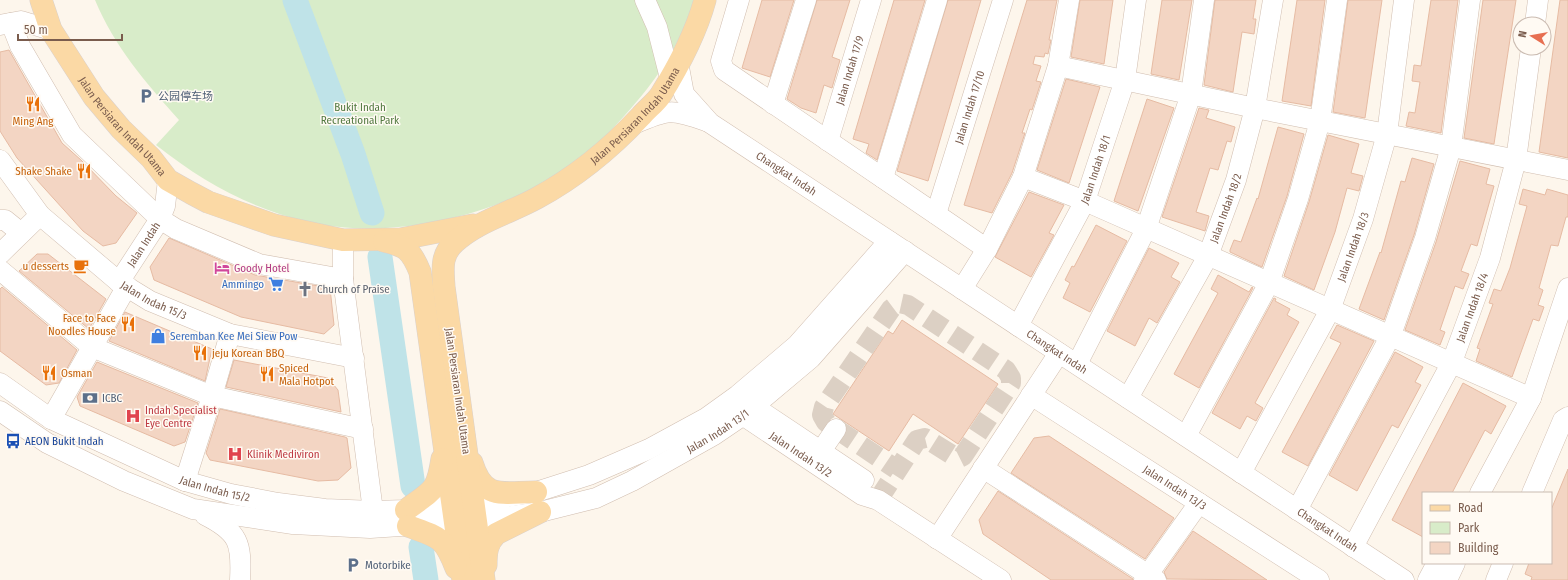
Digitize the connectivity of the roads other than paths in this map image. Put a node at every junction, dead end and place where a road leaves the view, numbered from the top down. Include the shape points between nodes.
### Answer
1 (40, 0) edge
2 (645, 0) edge
3 (705, 0) edge
4 (740, 0) edge
5 (806, 0) edge
6 (871, 0) edge
7 (937, 0) edge
8 (1003, 0) edge
9 (1068, 0) edge
10 (1136, 0) edge
11 (1204, 0) edge
12 (1273, 0) edge
13 (1337, 0) edge
14 (1404, 0) edge
15 (1470, 0) edge
16 (1538, 0) edge
17 (1536, 16) edge
18 (11, 23) edge
19 (51, 30) junction
20 (1531, 56) edge
21 (1058, 66) junction
22 (674, 70) junction
23 (1125, 80) junction
24 (1191, 94) junction
25 (773, 104) junction
26 (1255, 108) junction
27 (1320, 121) junction
28 (710, 123) junction
29 (633, 124) junction
30 (1387, 134) junction
31 (828, 140) junction
32 (1451, 147) junction
33 (0, 160) edge
34 (1516, 160) junction
35 (1568, 170) edge
36 (1023, 177) junction
37 (883, 178) junction
38 (168, 180) junction
39 (191, 193) junction
40 (1085, 201) junction
41 (163, 212) junction
42 (936, 214) junction
43 (40, 215) junction
44 (0, 220) edge
45 (486, 222) junction
46 (1146, 229) junction
47 (21, 233) junction
48 (343, 240) junction
49 (383, 240) junction
50 (897, 246) junction
51 (987, 249) junction
52 (0, 254) edge
53 (1208, 256) junction
54 (0, 270) edge
55 (343, 279) junction
56 (123, 284) junction
57 (1269, 284) junction
58 (1568, 288) edge
59 (962, 289) junction
60 (1330, 310) junction
61 (1018, 326) junction
62 (230, 334) junction
63 (1391, 335) junction
64 (92, 346) junction
65 (1059, 353) junction
66 (354, 358) junction
67 (1452, 362) junction
68 (1077, 364) junction
69 (0, 383) edge
70 (1031, 395) junction
71 (212, 396) junction
72 (1128, 398) junction
73 (1531, 398) junction
74 (732, 399) junction
75 (0, 411) edge
76 (748, 411) junction
77 (1568, 416) edge
78 (51, 419) junction
79 (836, 429) dead end
80 (363, 430) junction
81 (1186, 436) junction
82 (454, 439) junction
83 (821, 451) junction
84 (983, 468) junction
85 (1241, 473) junction
86 (185, 481) junction
87 (1481, 492) edge
88 (1532, 492) edge
89 (878, 500) junction
90 (538, 502) junction
91 (1199, 503) junction
92 (193, 509) junction
93 (1297, 510) junction
94 (373, 511) junction
95 (464, 513) junction
96 (407, 518) junction
97 (937, 539) junction
98 (1353, 547) junction
99 (1436, 564) edge
100 (1455, 564) edge
101 (1503, 564) edge
102 (1149, 578) edge
103 (240, 580) edge
104 (460, 580) edge
105 (463, 580) edge
106 (485, 580) edge
107 (1001, 580) edge
108 (1319, 580) edge
109 (1404, 580) edge
110 (1428, 580) edge
111 (1447, 580) edge
112 (1496, 580) edge

1 - 18 street
1 - 19 main road, Jalan Persiaran Indah Utama
2 - 22 street, Changkat Indah
3 - 22 main road, Jalan Persiaran Indah Utama via 701,14
4 - 25 street via 721,62 724,70
5 - 25 street
6 - 31 street, Jalan Indah 17/9
7 - 37 street
8 - 42 street, Jalan Indah 17/10
9 - 21 street
10 - 23 street, Jalan Indah 18/1
11 - 24 street
12 - 26 street, Jalan Indah 18/2
13 - 27 street
14 - 30 street, Jalan Indah 18/3
15 - 32 street
16 - 17 street
18 - 19 street
18 - 41 street via 20,46 72,135
19 - 38 main road, Jalan Persiaran Indah Utama via 94,97
20 - 34 street, Jalan Indah 18/4
21 - 23 street
21 - 36 street
22 - 28 street, Changkat Indah via 684,94
22 - 29 main road, Jalan Persiaran Indah Utama via 659,96
23 - 24 street
23 - 40 street, Jalan Indah 18/1
24 - 26 street
24 - 46 street
25 - 31 street
26 - 27 street
26 - 53 street, Jalan Indah 18/2 via 1236,180
27 - 30 street
27 - 57 street via 1298,199
28 - 29 street, Changkat Indah via 673,111 659,113
28 - 50 street, Changkat Indah
29 - 45 main road, Jalan Persiaran Indah Utama via 606,151 573,176 537,198
30 - 32 street
30 - 60 street, Jalan Indah 18/3 via 1363,219
31 - 37 street
32 - 34 street
32 - 63 street via 1425,238
33 - 43 street, Jalan Indah 15/3
34 - 35 street
34 - 67 street, Jalan Indah 18/4 via 1490,258
36 - 40 street
36 - 51 street
37 - 42 street
38 - 39 main road, Jalan Persiaran Indah Utama
38 - 41 street, Jalan Indah
39 - 41 street
39 - 48 main road, Jalan Persiaran Indah Utama via 208,202 274,225
40 - 46 street
40 - 61 street, Jalan Indah 18/1
41 - 55 street via 176,229 258,264
41 - 56 street, Jalan Indah
42 - 51 street
43 - 47 street
43 - 56 street, Jalan Indah 15/3
44 - 47 street via 5,220
45 - 49 main road, Jalan Persiaran Indah Utama via 431,234
45 - 82 main road, Jalan Persiaran Indah Utama via 455,242 446,252 442,264
46 - 53 street
46 - 68 street
47 - 52 street
48 - 49 main road, Jalan Persiaran Indah Utama
48 - 55 street
49 - 82 main road, Jalan Persiaran Indah Utama via 401,244 410,251 420,272
50 - 59 street, Changkat Indah
50 - 74 street, Jalan Indah 13/1 via 809,333
50 - 76 street, Jalan Indah 13/1 via 811,358
51 - 59 street
53 - 57 street
53 - 72 street, Jalan Indah 18/2
54 - 64 street
55 - 66 street
56 - 62 street, Jalan Indah 15/3 via 150,301
56 - 64 street, Jalan Indah
57 - 60 street
57 - 81 street
58 - 73 street
59 - 61 street, Changkat Indah
60 - 63 street
60 - 85 street, Jalan Indah 18/3
61 - 65 street, Changkat Indah
62 - 66 street, Jalan Indah 15/3
62 - 71 street
63 - 67 street
63 - 93 street
64 - 71 street
64 - 78 street, Jalan Indah
65 - 68 street, Changkat Indah
65 - 70 street
66 - 80 street
67 - 73 street
67 - 98 street, Jalan Indah 18/4
68 - 72 street, Changkat Indah
69 - 78 street, Jalan Indah 15/2
70 - 84 street
70 - 91 street, Jalan Indah 13/3
71 - 80 street
71 - 86 street
72 - 81 street, Changkat Indah
73 - 87 street
74 - 76 street, Jalan Indah 13/2
74 - 90 street, Jalan Indah 13/1 via 706,418 649,449 589,475
75 - 92 street, Jalan Indah 15/2 via 47,443 124,481
76 - 83 street, Jalan Indah 13/2
76 - 89 street, Jalan Indah 13/2 via 862,495
76 - 90 street, Jalan Indah 13/1 via 714,435 596,498
77 - 88 street via 1563,420
78 - 86 street, Jalan Indah 15/2
79 - 83 street
80 - 94 street
81 - 85 street, Changkat Indah
82 - 90 main road via 478,480 487,489
82 - 95 main road, Jalan Persiaran Indah Utama
82 - 96 main road via 434,490
83 - 89 street, Jalan Indah 13/2 via 869,484
84 - 97 street
84 - 102 street
85 - 93 street, Changkat Indah
86 - 94 street, Jalan Indah 15/2 via 231,494 278,503 325,509
89 - 97 street, Jalan Indah 13/2
90 - 95 street, Jalan Indah 13/1
90 - 106 main road via 492,538 486,552
91 - 102 street
91 - 108 street, Jalan Indah 13/3
92 - 96 street, Jalan Indah 15/2 via 316,526 370,528
92 - 103 street via 228,528 236,540 241,554
93 - 98 street, Changkat Indah
94 - 96 street, Jalan Indah 15/2
95 - 96 street, Jalan Indah 15/2
95 - 105 main road, Jalan Persiaran Indah Utama
95 - 106 main road, Jalan Persiaran Indah Utama
96 - 104 main road via 445,544
97 - 107 street, Jalan Indah 13/2
98 - 109 street, Changkat Indah
99 - 110 street
100 - 111 street
101 - 112 street

